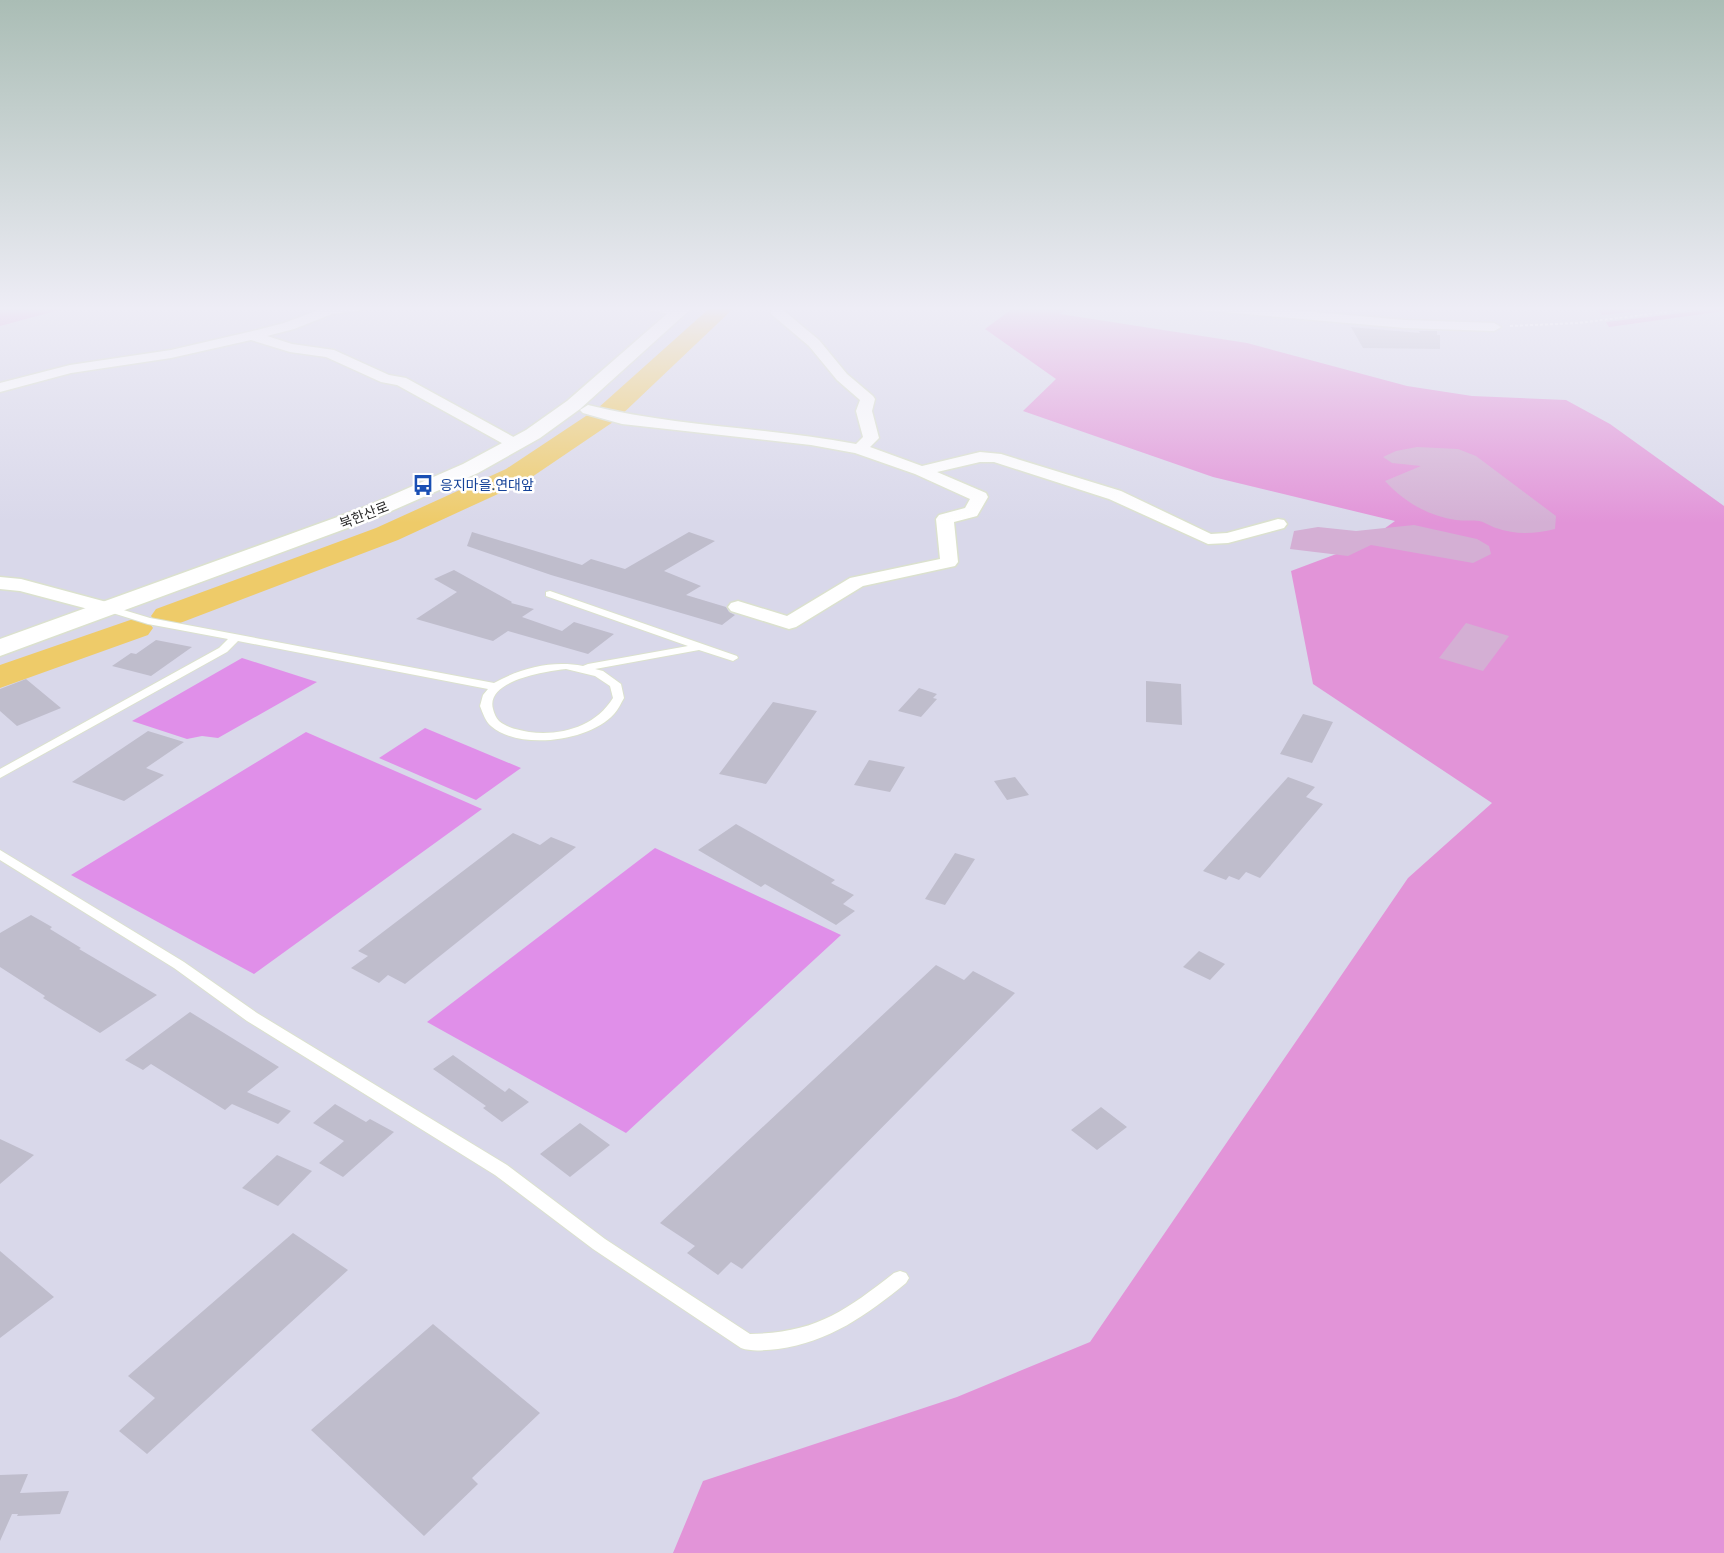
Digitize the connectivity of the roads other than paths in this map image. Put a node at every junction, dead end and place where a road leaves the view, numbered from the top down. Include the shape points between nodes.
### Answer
1 (35, 378) edge
2 (385, 378) edge
3 (604, 378) edge
4 (844, 378) edge
5 (0, 388) edge
6 (589, 410) dead end
7 (515, 444) junction
8 (859, 449) junction
9 (921, 471) junction
10 (1278, 524) dead end
11 (0, 583) edge
12 (550, 594) dead end
13 (738, 607) dead end
14 (107, 608) junction
15 (236, 638) junction
16 (700, 646) junction
17 (0, 648) edge
18 (733, 658) dead end
19 (584, 668) junction
20 (496, 687) junction
21 (0, 774) edge
22 (0, 854) edge
23 (900, 1278) dead end

1 - 5 street
2 - 7 street via 401,381
3 - 7 street, 북한산로 via 538,431
4 - 8 street via 868,399 864,411 871,438
6 - 8 street via 622,419
7 - 14 street, 북한산로 via 419,493
8 - 9 street
9 - 10 street via 995,457 1115,495 1208,539 1228,538
9 - 13 street via 980,497 971,512 945,519 949,562 857,582 789,623
11 - 14 street
12 - 16 lane
14 - 15 lane via 148,621
14 - 17 street, 북한산로
15 - 20 lane
15 - 21 lane via 223,650
16 - 18 lane
16 - 19 lane
19 - 20 lane via 528,670
19 - 20 lane via 610,679 617,688 618,699 604,719 568,734 524,735 493,722 486,711
22 - 23 lane via 179,965 282,1036 501,1170 599,1244 747,1342 799,1339 830,1327 864,1307

